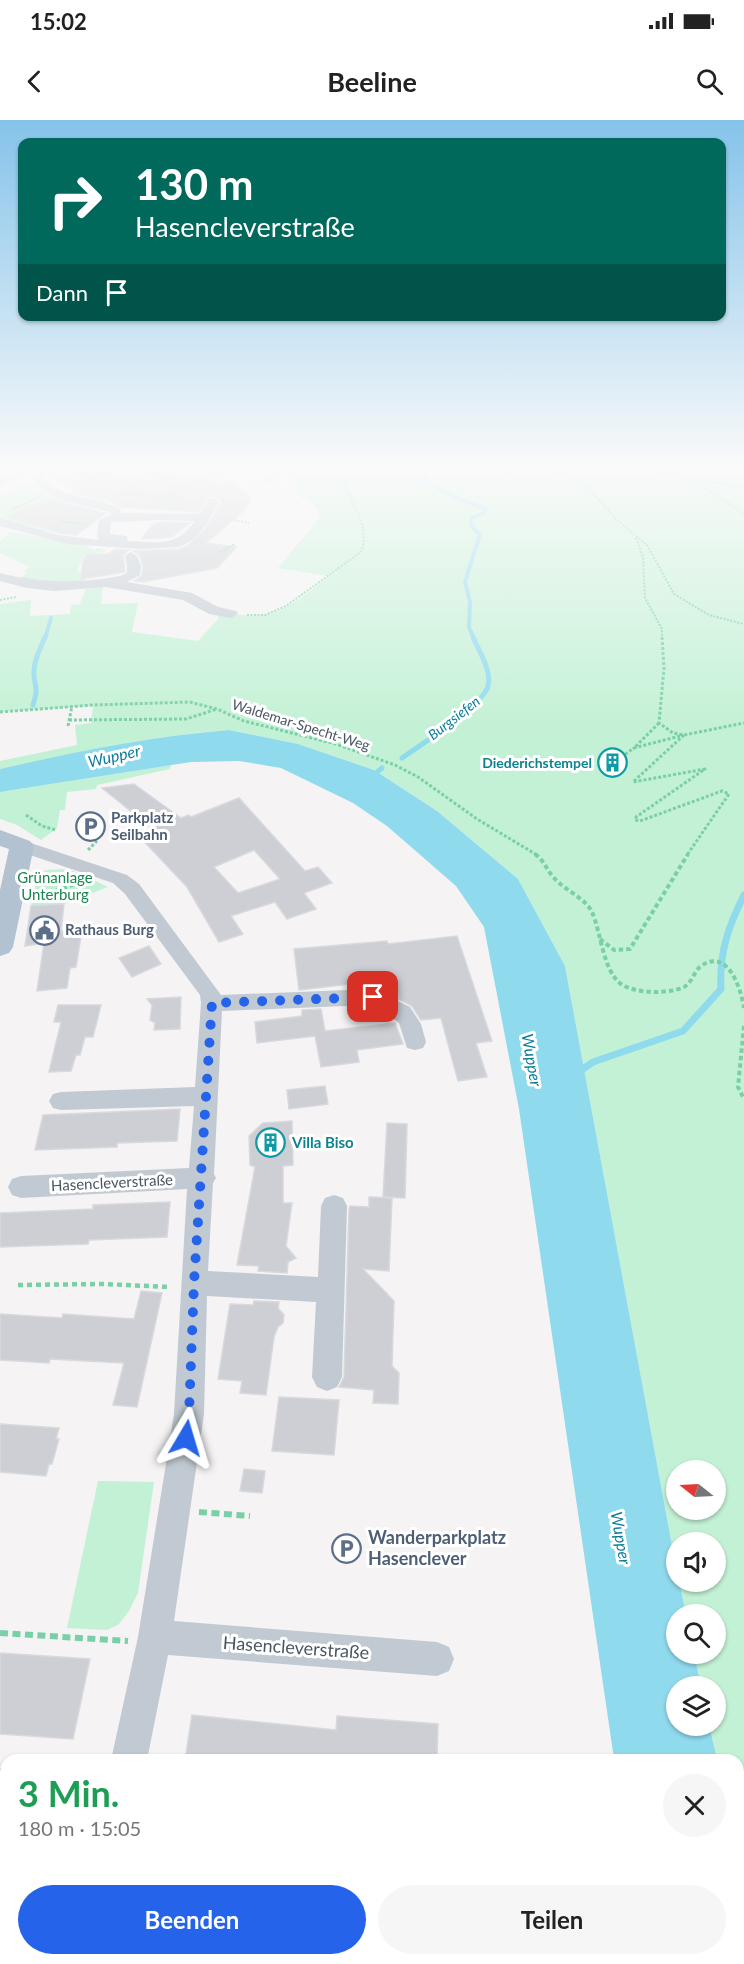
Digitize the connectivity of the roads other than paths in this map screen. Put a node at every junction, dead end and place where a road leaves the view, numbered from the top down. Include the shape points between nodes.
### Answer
1 (131, 556) joint
2 (178, 556) edge
3 (172, 558) dead end
4 (145, 560) dead end
5 (0, 577) edge
6 (101, 585) junction
7 (231, 614) road end
8 (11, 841) edge
9 (1, 938) edge
10 (212, 1003) junction
11 (415, 1042) dead end
12 (207, 1096) junction
13 (60, 1101) dead end
14 (203, 1178) junction
15 (21, 1187) dead end
16 (334, 1206) dead end
17 (186, 1285) junction
18 (329, 1290) junction
19 (327, 1377) dead end
20 (144, 1639) junction
21 (437, 1659) dead end
22 (130, 1754) edge

1 - 4 street
1 - 6 street via 133,575
2 - 3 street
5 - 6 street via 39,585
6 - 7 street via 128,585 187,596 214,611
8 - 9 main road
8 - 10 street via 120,879 132,889 210,993
10 - 11 street via 373,997 396,1008 413,1024
10 - 12 street
12 - 13 street
12 - 14 street
14 - 15 street, Hasencleverstraße
14 - 17 street
16 - 18 street
17 - 18 street
17 - 20 street via 189,1414 177,1506
18 - 19 street
20 - 21 street, Hasencleverstraße
20 - 22 street

